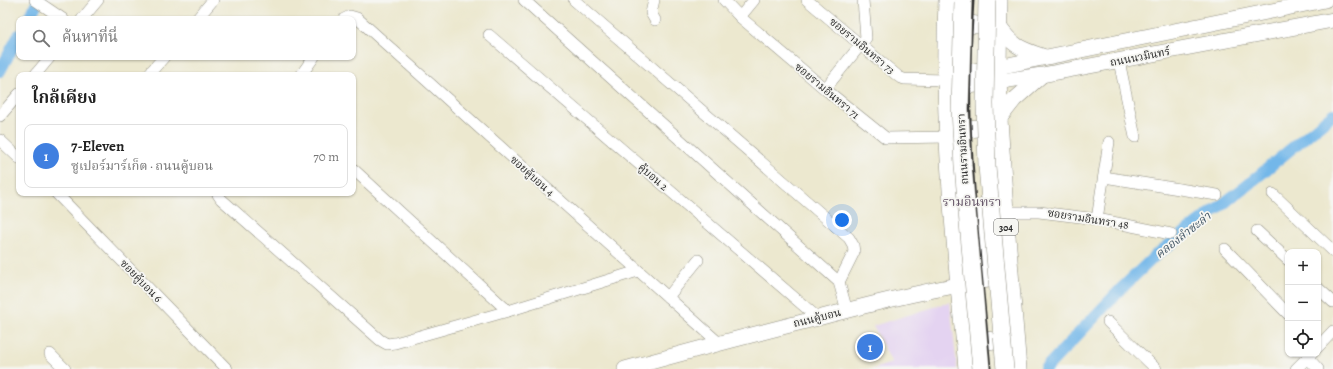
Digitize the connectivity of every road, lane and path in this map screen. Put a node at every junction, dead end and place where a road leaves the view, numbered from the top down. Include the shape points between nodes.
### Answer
1 (35, 0) edge
2 (98, 0) edge
3 (213, 0) edge
4 (524, 0) edge
5 (574, 0) edge
6 (654, 0) edge
7 (724, 0) edge
8 (754, 0) edge
9 (807, 0) edge
10 (863, 0) edge
11 (953, 0) edge
12 (987, 0) edge
13 (1326, 0) edge
14 (998, 14) edge
15 (59, 16) edge
16 (85, 16) edge
17 (200, 16) edge
18 (740, 17) junction
19 (356, 18) edge
20 (655, 20) dead end
21 (1333, 20) edge
22 (489, 35) dead end
23 (862, 45) junction
24 (1046, 57) junction
25 (48, 60) edge
26 (161, 60) edge
27 (312, 60) edge
28 (1119, 61) junction
29 (38, 72) edge
30 (151, 72) edge
31 (303, 72) edge
32 (998, 74) junction
33 (1042, 75) junction
34 (946, 82) junction
35 (825, 89) junction
36 (16, 97) edge
37 (0, 116) edge
38 (999, 119) junction
39 (1135, 137) dead end
40 (0, 140) edge
41 (1108, 142) dead end
42 (948, 143) junction
43 (1002, 147) junction
44 (16, 155) edge
45 (356, 172) edge
46 (1004, 177) junction
47 (1104, 177) junction
48 (1273, 194) dead end
49 (1216, 195) dead end
50 (59, 196) edge
51 (220, 196) edge
52 (1005, 212) junction
53 (1097, 219) junction
54 (1257, 231) dead end
55 (1171, 234) dead end
56 (1225, 248) dead end
57 (1333, 251) edge
58 (1285, 257) edge
59 (698, 260) dead end
60 (638, 271) junction
61 (1011, 277) junction
62 (980, 281) junction
63 (839, 282) junction
64 (959, 284) junction
65 (1321, 291) edge
66 (668, 298) junction
67 (1333, 302) edge
68 (508, 310) junction
69 (847, 310) junction
70 (1285, 311) edge
71 (818, 318) junction
72 (1108, 322) dead end
73 (1333, 331) edge
74 (719, 343) junction
75 (1321, 344) edge
76 (1017, 352) junction
77 (50, 354) dead end
78 (1308, 357) edge
79 (1316, 357) edge
80 (967, 362) edge
81 (65, 369) edge
82 (227, 369) edge
83 (625, 369) edge
84 (981, 369) edge
85 (1005, 369) edge
86 (1018, 369) edge
87 (1156, 369) edge
88 (1296, 369) edge
89 (1318, 369) edge

1 - 15 street
2 - 16 street
3 - 17 street
4 - 63 street
5 - 63 street via 849,238 854,252
6 - 20 street via 650,14
7 - 18 street, ซอยรามอินทรา 71
8 - 18 street
9 - 23 street, ซอยรามอินทรา 73
10 - 23 street via 866,38
11 - 14 main road via 958,16 967,23 984,24
11 - 34 main road, ถนนรามอินทรา
11 - 84 main road, ถนนรามอินทรา, bridge via 963,166
12 - 85 main road, ถนนรามอินทรา / 304, bridge via 987,166
13 - 24 main road, ถนนนวมินทร์
14 - 24 main road via 1005,35 1022,49
14 - 32 main road, 304
18 - 35 street, ซอยรามอินทรา 71
19 - 60 street, ซอยคู้บอน 4
21 - 28 main road, ถนนนวมินทร์
22 - 71 street, คู้บอน 2
23 - 34 street, ซอยรามอินทรา 73 via 899,77
23 - 35 street
24 - 32 main road, ถนนนวมินทร์
25 - 29 street
26 - 30 street
27 - 31 street
28 - 33 main road, ถนนนวมินทร์
28 - 39 street
32 - 33 main road, ถนนนวมินทร์
32 - 34 main road, ถนนนวมินทร์
32 - 38 main road, 304
33 - 38 main road via 1014,100
34 - 42 main road, ถนนรามอินทรา
35 - 42 street, ซอยรามอินทรา 71 via 886,138
36 - 37 street
38 - 43 main road, 304
40 - 44 street
41 - 47 street
42 - 43 main road via 975,128 985,130
42 - 64 main road, ถนนรามอินทรา
43 - 46 main road, 304
45 - 68 street
46 - 52 main road, 304
46 - 62 main road via 984,208 982,217 985,274
47 - 49 street
47 - 53 street
48 - 57 street
50 - 82 street, ซอยคู้บอน 6
51 - 68 street via 387,344
52 - 53 street, ซอยรามอินทรา 48 via 1039,212
52 - 61 main road, 304
53 - 55 street, ซอยรามอินทรา 48
54 - 58 street
56 - 70 street
59 - 66 street
60 - 66 street, ซอยคู้บอน 4
60 - 68 street
61 - 62 main road, ถนนคู้บอน
61 - 76 main road, 304
62 - 64 main road, ถนนคู้บอน
63 - 69 street
64 - 69 main road, ถนนคู้บอน
64 - 80 main road, ถนนรามอินทรา
65 - 67 street
66 - 74 street, ซอยคู้บอน 4
69 - 71 main road, ถนนคู้บอน
71 - 74 main road, ถนนคู้บอน
72 - 87 street
73 - 75 street
74 - 83 main road, ถนนคู้บอน
76 - 80 main road via 1006,344 988,339 973,344
76 - 86 main road, 304
77 - 81 street
78 - 88 street
79 - 89 street

